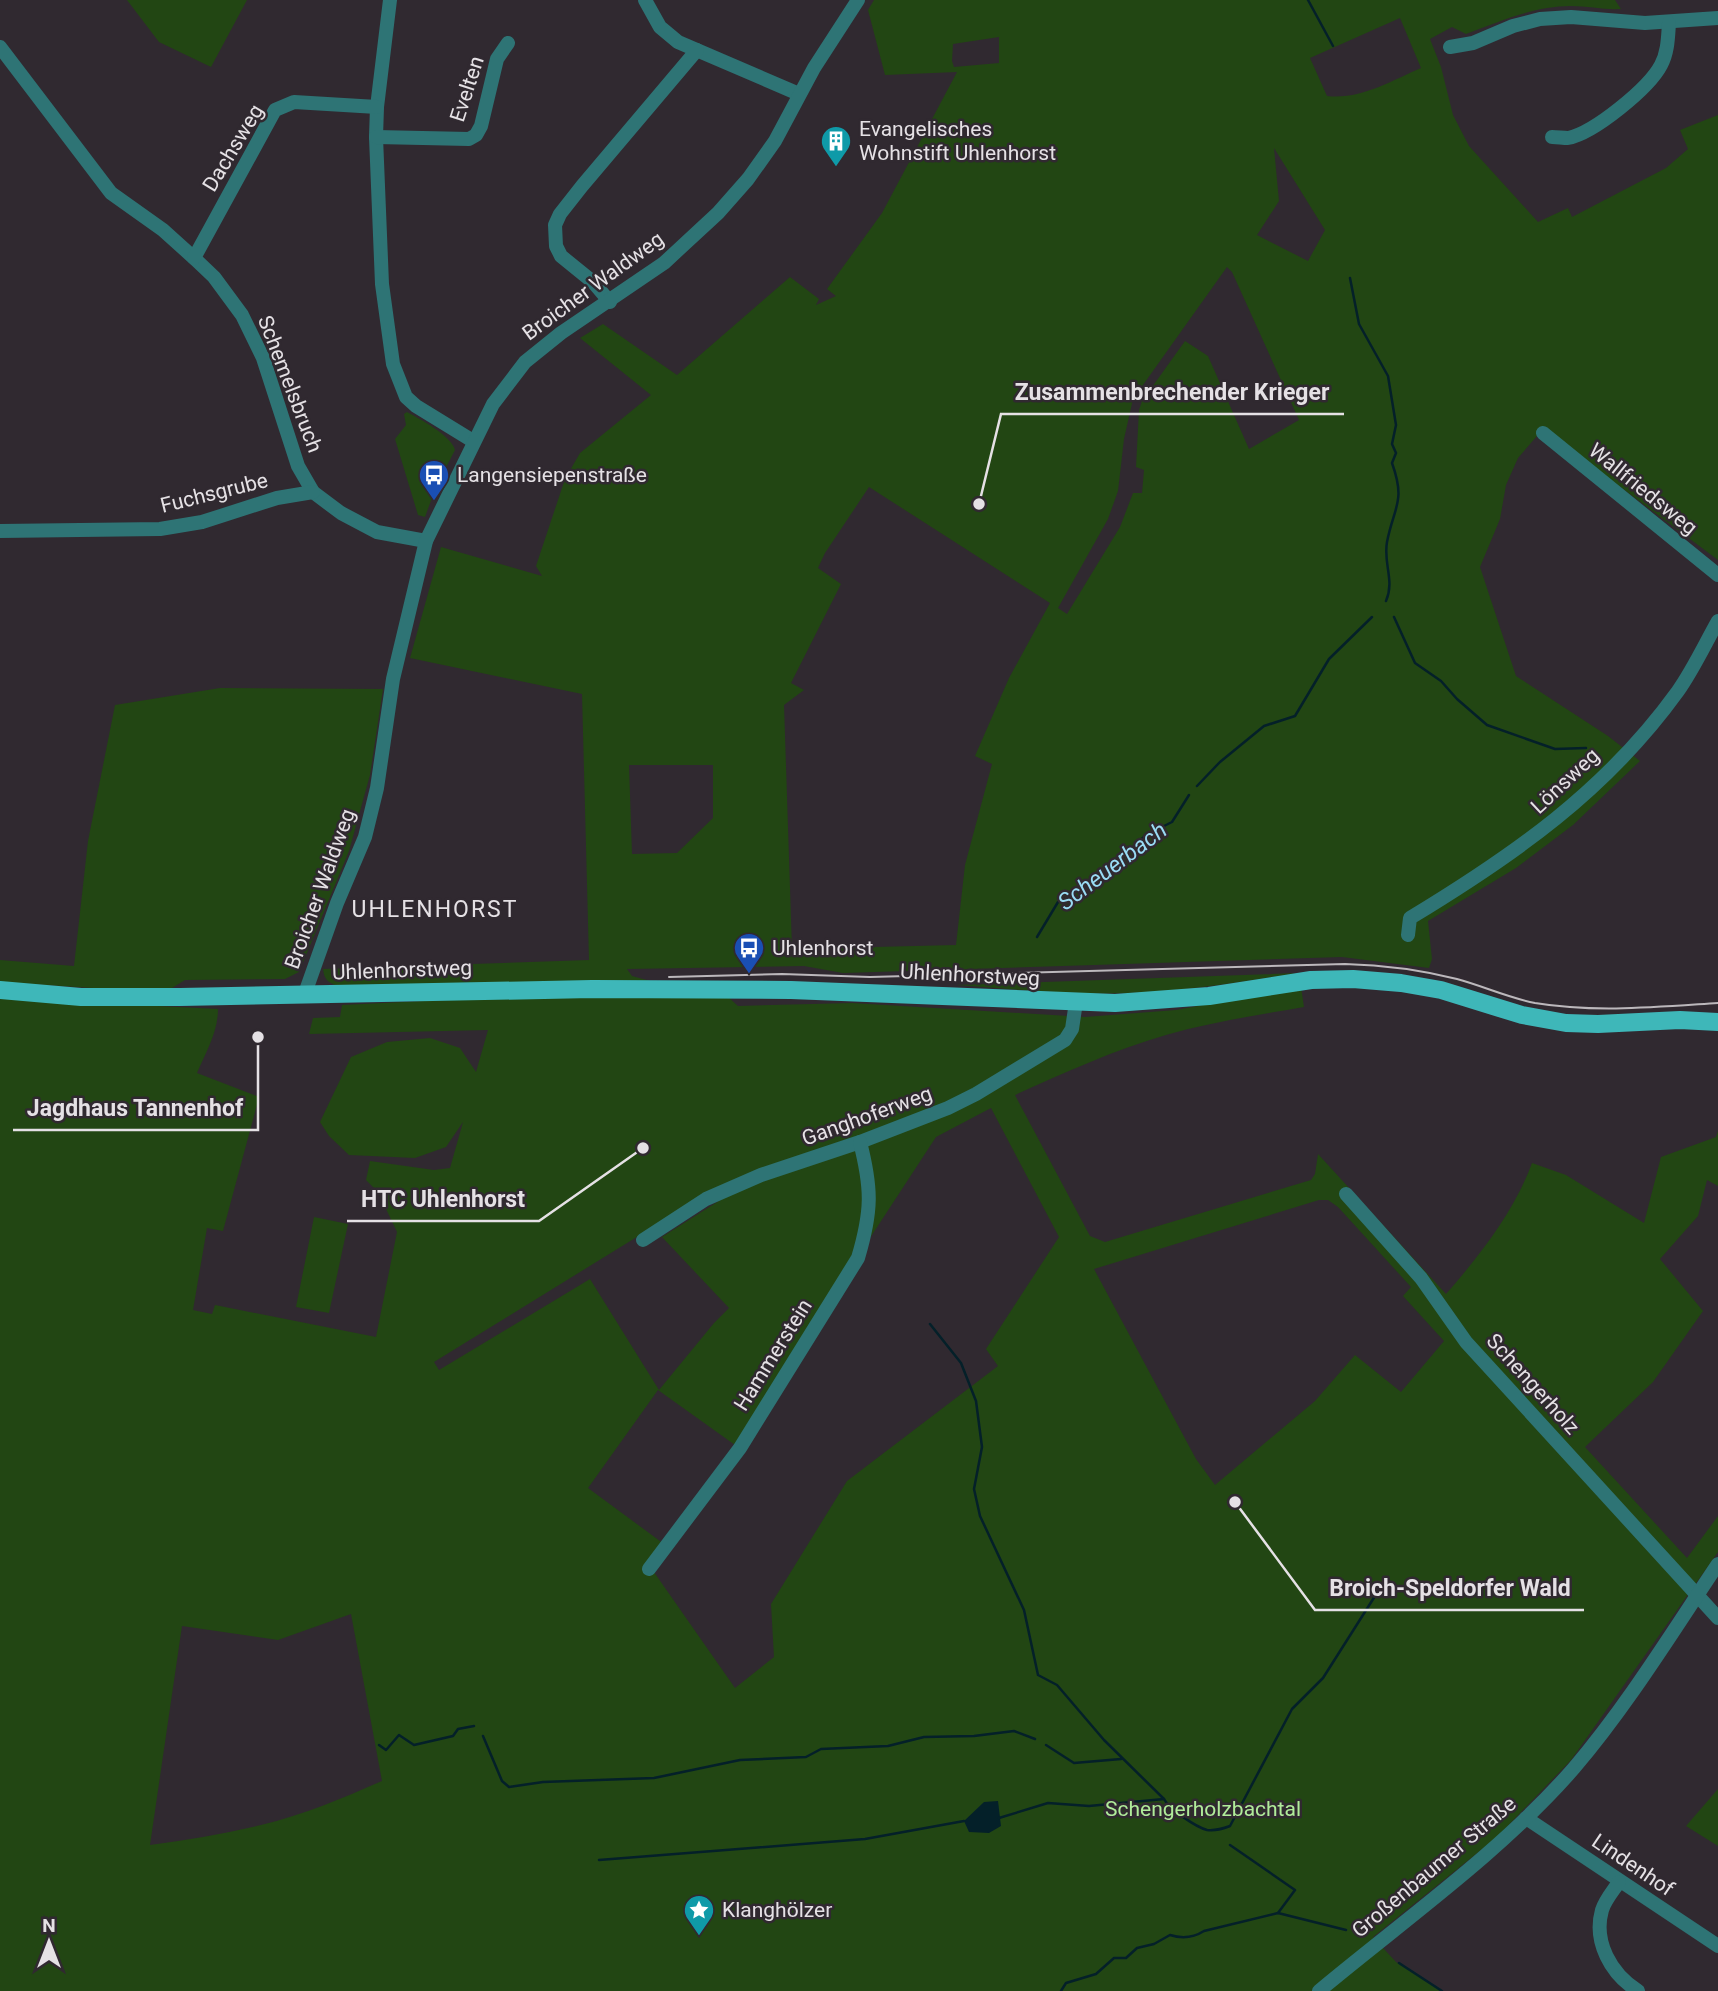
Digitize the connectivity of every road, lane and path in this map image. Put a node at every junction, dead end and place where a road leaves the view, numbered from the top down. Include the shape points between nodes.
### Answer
1 (390, 0) edge
2 (645, 0) edge
3 (858, 0) edge
4 (1718, 18) edge
5 (1669, 23) junction
6 (508, 43) dead end
7 (0, 47) edge
8 (1450, 47) dead end
9 (696, 50) junction
10 (799, 94) junction
11 (377, 107) junction
12 (376, 137) junction
13 (1552, 137) dead end
14 (194, 258) junction
15 (610, 302) junction
16 (1543, 433) dead end
17 (473, 441) junction
18 (313, 492) junction
19 (0, 531) edge
20 (426, 541) junction
21 (1718, 576) edge
22 (1718, 621) edge
23 (1408, 935) dead end
24 (0, 990) edge
25 (304, 996) junction
26 (1076, 1002) junction
27 (1718, 1013) edge
28 (1680, 1020) junction
29 (1718, 1022) edge
30 (860, 1142) junction
31 (1346, 1194) dead end
32 (643, 1240) dead end
33 (1718, 1564) edge
34 (649, 1569) dead end
35 (1697, 1595) junction
36 (1718, 1618) edge
37 (1526, 1818) junction
38 (1619, 1882) junction
39 (1718, 1946) edge
40 (1319, 1991) edge
41 (1638, 1991) edge

1 - 11 street
2 - 9 street via 660,27
3 - 10 street, Broicher Waldweg
4 - 5 street
5 - 8 street via 1540,19
5 - 13 street via 1661,65 1643,88 1597,124 1569,138
6 - 12 street, Evelten via 497,59 476,135 469,139
7 - 14 street, Schemelsbruch via 111,193
9 - 10 street
9 - 15 street via 555,225 561,256
10 - 15 street, Broicher Waldweg via 775,141 748,179 664,263
11 - 12 street
11 - 14 street, Dachsweg via 293,102 275,110
12 - 17 street via 382,284 393,364 406,397
14 - 18 street, Schemelsbruch via 242,315 263,358 298,466
15 - 17 street, Broicher Waldweg via 525,362 493,404
16 - 21 street, Wallfriedsweg
17 - 20 street, Broicher Waldweg
18 - 19 street, Fuchsgrube via 277,498 202,522 160,528
18 - 20 street via 377,531
20 - 25 street, Broicher Waldweg via 393,679 365,837
22 - 23 street, Lönsweg via 1656,720 1589,792 1526,843 1410,918
24 - 25 main road, Uhlenhorstweg via 81,997
25 - 26 main road, Uhlenhorstweg via 770,990
26 - 28 main road, Uhlenhorstweg via 1173,1000 1311,979 1353,979 1441,990 1546,1020 1598,1024
26 - 30 street, Ganghoferweg via 1072,1029 1065,1040 967,1099
27 - 28 main road, Uhlenhorstweg
28 - 29 main road, Uhlenhorstweg
30 - 32 street, Ganghoferweg via 706,1199
30 - 34 street, Hammerstein via 871,1200 858,1258 740,1448
31 - 35 street, Schengerholz via 1421,1278 1466,1342
33 - 35 street, Großenbaumer Straße
35 - 36 street, Schengerholz
35 - 37 street, Großenbaumer Straße via 1606,1728
37 - 38 street, Lindenhof
37 - 40 street, Großenbaumer Straße
38 - 39 street, Lindenhof
38 - 41 street via 1603,1907 1601,1940 1616,1971

